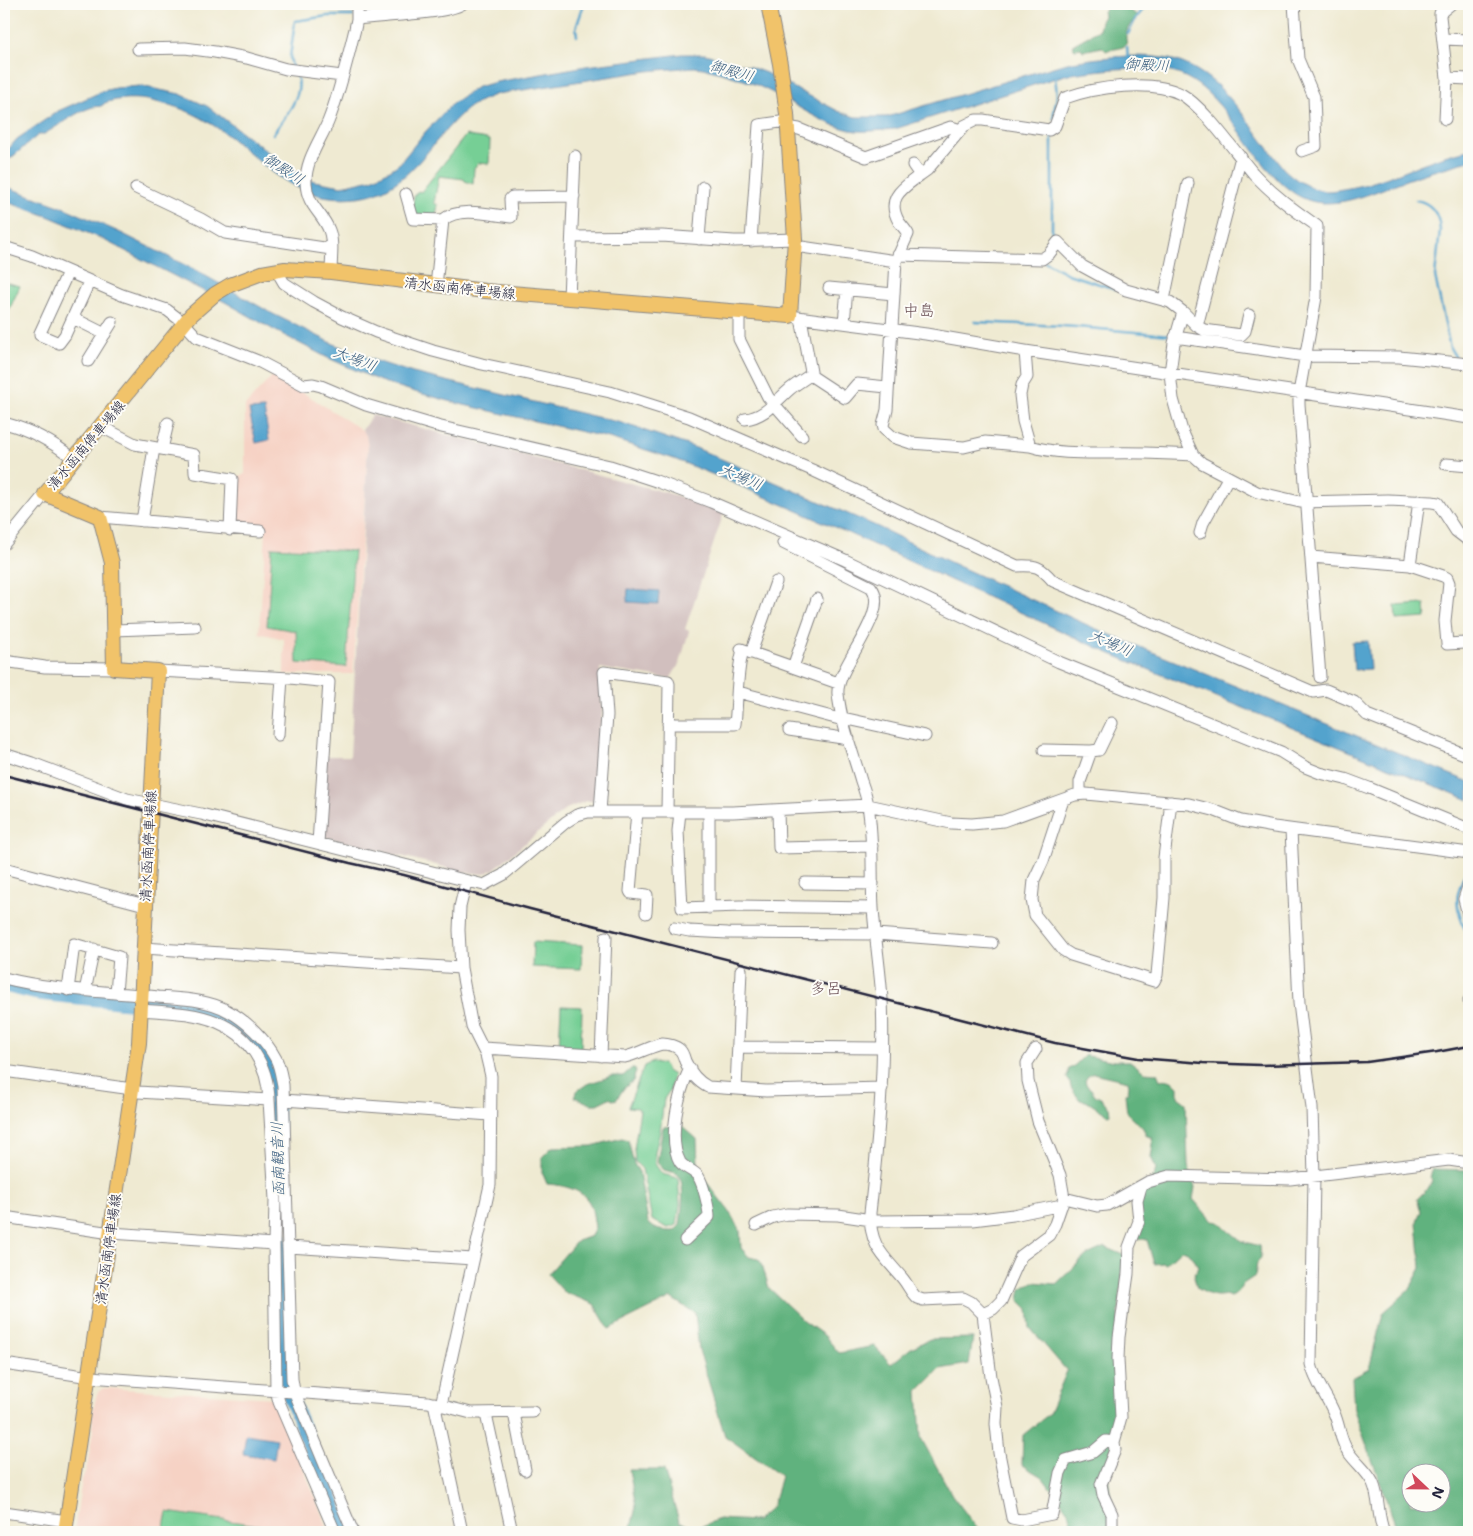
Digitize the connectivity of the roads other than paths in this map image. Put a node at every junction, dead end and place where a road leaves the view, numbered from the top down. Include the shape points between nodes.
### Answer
1 (357, 4) edge
2 (462, 4) edge
3 (768, 4) edge
4 (1294, 4) edge
5 (1450, 4) edge
6 (357, 19) junction
7 (1443, 39) junction
8 (1469, 40) edge
9 (138, 49) dead end
10 (342, 76) junction
11 (1447, 78) junction
12 (1469, 79) edge
13 (1445, 119) dead end
14 (787, 121) junction
15 (961, 130) junction
16 (1302, 151) dead end
17 (575, 156) dead end
18 (1241, 157) junction
19 (913, 165) dead end
20 (920, 175) junction
21 (1188, 183) dead end
22 (703, 187) dead end
23 (136, 188) dead end
24 (406, 194) dead end
25 (574, 196) junction
26 (442, 220) junction
27 (572, 237) junction
28 (699, 239) junction
29 (751, 240) junction
30 (795, 242) junction
31 (4, 247) edge
32 (331, 249) junction
33 (897, 258) junction
34 (277, 270) junction
35 (68, 272) junction
36 (331, 272) junction
37 (90, 282) junction
38 (436, 286) junction
39 (829, 288) dead end
40 (847, 289) junction
41 (894, 294) junction
42 (569, 298) junction
43 (1164, 300) junction
44 (1183, 312) junction
45 (739, 313) junction
46 (1249, 315) dead end
47 (796, 317) junction
48 (73, 318) junction
49 (188, 319) junction
50 (112, 322) dead end
51 (844, 323) junction
52 (893, 329) junction
53 (105, 334) junction
54 (1201, 334) junction
55 (1175, 337) junction
56 (1025, 351) junction
57 (1305, 356) junction
58 (88, 360) dead end
59 (1469, 364) edge
60 (1170, 373) junction
61 (810, 375) junction
62 (888, 387) junction
63 (1299, 393) junction
64 (773, 404) junction
65 (1469, 418) edge
66 (745, 419) dead end
67 (4, 423) edge
68 (168, 423) dead end
69 (102, 427) junction
70 (802, 436) dead end
71 (1030, 446) junction
72 (158, 449) junction
73 (1193, 455) junction
74 (74, 459) junction
75 (1446, 464) dead end
76 (1469, 466) edge
77 (1228, 478) junction
78 (45, 494) junction
79 (1419, 501) junction
80 (1307, 502) junction
81 (100, 517) junction
82 (142, 521) junction
83 (230, 530) junction
84 (260, 531) dead end
85 (1200, 534) dead end
86 (1469, 541) edge
87 (783, 542) dead end
88 (4, 544) edge
89 (1311, 557) junction
90 (842, 565) junction
91 (1410, 565) junction
92 (776, 582) dead end
93 (817, 599) dead end
94 (195, 627) dead end
95 (114, 630) junction
96 (1469, 641) edge
97 (745, 650) junction
98 (4, 661) edge
99 (793, 667) junction
100 (114, 668) junction
101 (158, 671) junction
102 (1320, 677) dead end
103 (282, 678) junction
104 (838, 683) junction
105 (738, 692) junction
106 (843, 719) junction
107 (1112, 723) dead end
108 (668, 724) junction
109 (789, 730) dead end
110 (278, 735) dead end
111 (925, 736) dead end
112 (849, 739) junction
113 (1044, 750) dead end
114 (1091, 751) junction
115 (4, 754) edge
116 (1469, 756) edge
117 (1080, 794) junction
118 (1064, 800) junction
119 (1171, 802) junction
120 (151, 804) junction
121 (868, 806) junction
122 (778, 810) junction
123 (600, 812) junction
124 (636, 812) junction
125 (667, 812) junction
126 (680, 812) junction
127 (709, 812) junction
128 (1469, 829) edge
129 (1290, 830) junction
130 (318, 843) junction
131 (872, 846) junction
132 (1469, 853) edge
133 (4, 868) edge
134 (466, 882) junction
135 (805, 883) dead end
136 (873, 884) junction
137 (1469, 884) edge
138 (145, 905) junction
139 (709, 908) junction
140 (873, 908) junction
141 (646, 912) dead end
142 (1469, 918) edge
143 (674, 928) dead end
144 (876, 934) junction
145 (606, 937) dead end
146 (992, 943) dead end
147 (143, 948) junction
148 (94, 949) junction
149 (461, 968) junction
150 (741, 970) dead end
151 (4, 978) edge
152 (68, 990) junction
153 (85, 991) junction
154 (116, 993) junction
155 (141, 1003) junction
156 (206, 1011) junction
157 (739, 1047) junction
158 (483, 1048) junction
159 (882, 1048) junction
160 (1036, 1049) dead end
161 (601, 1056) junction
162 (690, 1068) junction
163 (4, 1071) edge
164 (882, 1088) junction
165 (132, 1089) junction
166 (736, 1089) junction
167 (269, 1100) junction
168 (284, 1100) junction
169 (490, 1115) junction
170 (277, 1124) junction
171 (278, 1141) junction
172 (1469, 1163) edge
173 (1314, 1176) junction
174 (1141, 1187) junction
175 (1063, 1202) junction
176 (4, 1217) edge
177 (870, 1220) junction
178 (756, 1225) dead end
179 (110, 1233) junction
180 (685, 1240) dead end
181 (274, 1244) junction
182 (289, 1247) junction
183 (473, 1259) junction
184 (983, 1314) junction
185 (4, 1364) edge
186 (90, 1377) junction
187 (276, 1390) junction
188 (294, 1391) junction
189 (438, 1404) junction
190 (532, 1412) dead end
191 (514, 1413) junction
192 (486, 1414) junction
193 (1114, 1442) junction
194 (525, 1470) dead end
195 (4, 1512) edge
196 (66, 1527) edge
197 (336, 1532) edge
198 (353, 1532) edge
199 (462, 1532) edge
200 (512, 1532) edge
201 (1112, 1532) edge
202 (1384, 1532) edge

1 - 6 street
2 - 6 street via 439,10
3 - 14 main road
4 - 16 street via 1298,59 1314,97 1316,146
5 - 7 street via 1440,12
6 - 10 street
7 - 8 street
7 - 11 street
9 - 10 street via 185,48 293,70
10 - 32 street via 328,122 308,165 306,186 311,203 329,231
11 - 12 street
11 - 13 street
14 - 15 street via 866,157 951,127
14 - 29 street via 758,125
14 - 30 main road
15 - 18 street via 976,120 1050,130 1055,126 1065,98 1119,87 1147,87 1166,89 1184,96
15 - 20 street via 928,170
17 - 25 street
18 - 54 street
18 - 57 street via 1269,190 1317,226 1316,297
19 - 20 street
20 - 33 street via 898,192 894,204 896,215 908,234
21 - 43 street
22 - 28 street
23 - 32 street via 226,233
24 - 26 street via 413,219
25 - 26 street via 512,197 511,217 468,212
25 - 27 street
26 - 38 street
27 - 28 street
27 - 42 street
28 - 29 street
29 - 30 street
30 - 33 street
30 - 47 main road
31 - 35 street
32 - 36 street
33 - 41 street
33 - 43 street via 1042,259 1058,242 1082,266 1108,281 1126,290
34 - 36 main road, 清水函南停車場線
34 - 49 main road, 清水函南停車場線 via 230,285
34 - 116 street via 284,283 314,302 376,332 482,364 610,392 689,417 812,470 1017,566 1032,565 1043,570 1053,581 1313,692 1326,690 1354,702 1366,716
35 - 37 street
35 - 48 street via 40,335 59,343
36 - 38 main road, 清水函南停車場線
37 - 48 street
37 - 49 street
38 - 42 main road, 清水函南停車場線
39 - 40 street
40 - 41 street
40 - 51 street
41 - 52 street
42 - 45 main road, 清水函南停車場線
43 - 44 street
44 - 54 street
44 - 55 street
45 - 47 main road, 清水函南停車場線
45 - 64 street via 739,339
46 - 54 street via 1241,335
47 - 51 street
47 - 61 street
48 - 53 street
49 - 69 main road, 清水函南停車場線
49 - 90 street via 197,337 258,360 304,385 321,386 366,405 437,426 587,460 656,481 711,502
50 - 53 street
51 - 52 street
52 - 56 street
52 - 62 street
53 - 58 street
54 - 55 street
54 - 57 street
55 - 60 street
56 - 60 street
56 - 71 street via 1027,377 1020,395
57 - 59 street via 1399,357
57 - 63 street
60 - 63 street
60 - 73 street via 1177,415
61 - 62 street via 845,398 857,384
61 - 64 street
62 - 71 street via 883,425 886,432 894,437 911,443 964,447 985,442
63 - 65 street
63 - 80 street
64 - 66 street via 754,418
64 - 70 street
67 - 74 street via 37,434
68 - 72 street
69 - 72 street via 135,444
69 - 74 main road, 清水函南停車場線
71 - 73 street via 1077,454
72 - 82 street
72 - 83 street via 194,455 195,473 232,479
73 - 77 street
74 - 78 main road, 清水函南停車場線
75 - 76 street
77 - 80 street via 1257,492
77 - 85 street
78 - 81 main road, 清水函南停車場線
78 - 88 street
79 - 80 street
79 - 86 street via 1438,503 1456,531
79 - 91 street
80 - 89 street
81 - 82 street
81 - 95 main road via 112,563
82 - 83 street
83 - 84 street
87 - 90 street
89 - 91 street
89 - 102 street
90 - 104 street via 871,587 876,593 876,603
90 - 128 street via 1059,662 1282,752 1313,770 1369,788
91 - 96 street via 1447,578 1447,644
92 - 97 street
93 - 99 street
94 - 95 street
95 - 100 main road
97 - 99 street
97 - 105 street via 738,666
98 - 100 street via 45,668
99 - 104 street
100 - 101 main road
101 - 103 street
101 - 120 main road, 清水函南停車場線
103 - 110 street
103 - 130 street via 329,682
104 - 106 street
105 - 106 street
105 - 108 street via 735,724
106 - 111 street
106 - 112 street
107 - 114 street via 1099,750
108 - 123 street via 668,681 604,672 607,714
108 - 125 street
109 - 112 street
112 - 121 street
113 - 114 street
114 - 117 street via 1080,782
115 - 120 street via 117,796
117 - 118 street
117 - 119 street
118 - 119 street via 1034,880 1032,900 1035,915 1062,950 1154,982 1164,905 1164,858
118 - 121 street via 1003,821 972,824 951,823
119 - 129 street
120 - 130 street
120 - 138 main road, 清水函南停車場線
121 - 122 street
121 - 131 street
122 - 127 street
122 - 131 street via 779,848
123 - 124 street
123 - 134 street via 577,815 503,875 484,886
124 - 125 street
124 - 141 street via 630,891 647,895
125 - 126 street
126 - 127 street
126 - 139 street via 682,908
127 - 139 street
129 - 132 street
129 - 173 street via 1299,1003 1312,1108
130 - 134 street
131 - 136 street
133 - 138 street
134 - 149 street via 460,907
135 - 136 street
136 - 140 street
137 - 142 street via 1464,899
138 - 147 main road, 清水函南停車場線
139 - 140 street
140 - 144 street
143 - 144 street via 728,933
144 - 146 street
144 - 159 street via 882,999
145 - 161 street
147 - 149 street
147 - 155 main road, 清水函南停車場線
148 - 152 street via 74,944
148 - 153 street
148 - 154 street via 119,957
149 - 158 street via 472,1027
150 - 157 street
151 - 152 street
152 - 153 street
153 - 154 street
154 - 155 street
155 - 156 street via 172,1012
155 - 165 main road, 清水函南停車場線
156 - 167 street via 249,1045 261,1062
156 - 168 street via 228,1011 254,1030 278,1066
157 - 159 street
157 - 166 street
158 - 161 street
158 - 169 street via 491,1076
159 - 164 street
160 - 175 street via 1027,1063 1028,1081 1038,1121 1060,1175
161 - 162 street via 625,1057 664,1044 680,1050
162 - 166 street via 700,1083 708,1087
162 - 180 street via 678,1102 676,1150 682,1164 699,1177 709,1217
163 - 165 street
164 - 166 street
164 - 177 street
165 - 167 street via 138,1092
165 - 179 main road, 清水函南停車場線
167 - 170 street
168 - 169 street
168 - 170 street
169 - 183 street via 490,1185
170 - 171 street
171 - 181 street
171 - 182 street
172 - 173 street via 1449,1160
173 - 174 street via 1275,1180 1169,1176 1153,1179
173 - 202 street via 1311,1364 1335,1415 1345,1447 1373,1484
174 - 175 street via 1102,1206
174 - 193 street via 1137,1201 1138,1221 1129,1247 1119,1337 1121,1410
175 - 177 street via 973,1220
175 - 184 street via 1048,1235 1020,1258 1001,1301
176 - 179 street
177 - 178 street via 838,1215 787,1214
177 - 184 street via 879,1252 917,1298 962,1298
179 - 181 street
179 - 186 main road, 清水函南停車場線
181 - 187 street
182 - 183 street
182 - 188 street
183 - 189 street
184 - 193 street via 997,1407 999,1453 1012,1518 1022,1520 1052,1514 1060,1473 1066,1460 1093,1452 1106,1441
185 - 186 street
186 - 187 street
186 - 196 main road, 清水函南停車場線
187 - 188 street
187 - 197 street
188 - 189 street
188 - 198 street
189 - 192 street via 462,1412
189 - 199 street
190 - 191 street
191 - 192 street
191 - 194 street
192 - 200 street
193 - 201 street via 1115,1450 1102,1484 1103,1495 1112,1514
195 - 196 street

